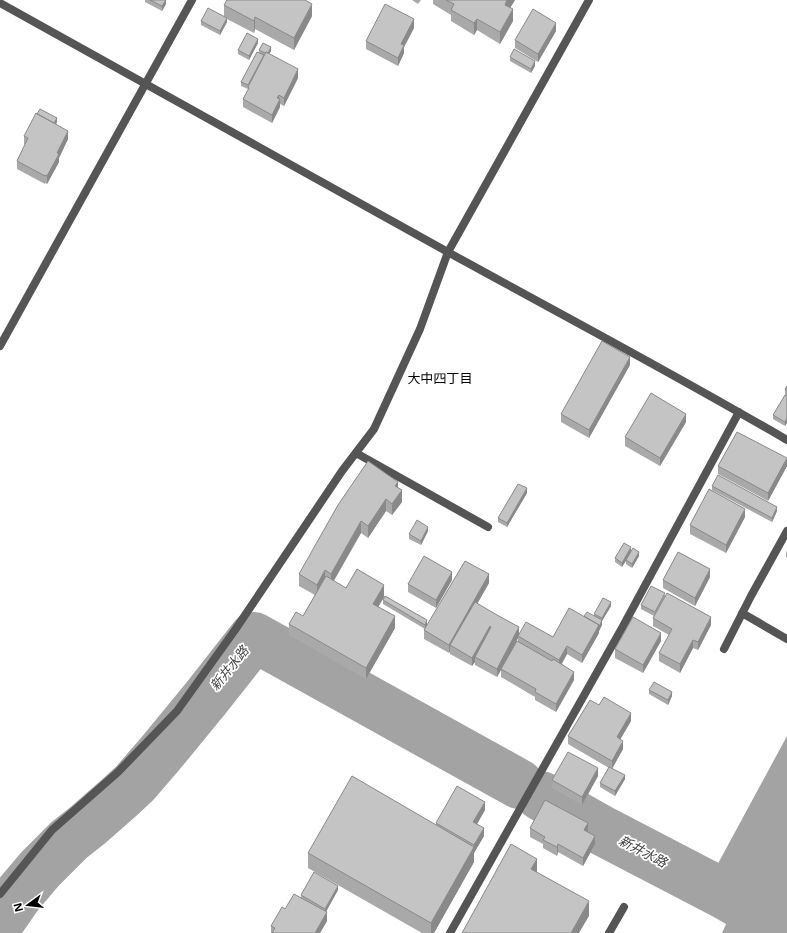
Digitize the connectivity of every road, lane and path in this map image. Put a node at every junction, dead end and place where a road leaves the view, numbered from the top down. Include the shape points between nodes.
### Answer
1 (192, 0) edge
2 (589, 0) edge
3 (0, 3) edge
4 (146, 85) junction
5 (448, 252) junction
6 (0, 346) edge
7 (739, 412) junction
8 (787, 440) edge
9 (356, 453) junction
10 (488, 527) dead end
11 (787, 531) edge
12 (742, 613) junction
13 (787, 639) edge
14 (724, 649) dead end
15 (0, 894) edge
16 (624, 907) dead end
17 (450, 933) edge
18 (609, 933) edge

1 - 4 street
2 - 5 street
3 - 4 street
4 - 5 street
4 - 6 street
5 - 7 street
5 - 9 street via 420,329 374,429
7 - 8 street
7 - 17 street via 622,628
9 - 10 street
9 - 15 street via 177,711 118,772 52,830
11 - 12 street
12 - 13 street
12 - 14 street
16 - 18 street

